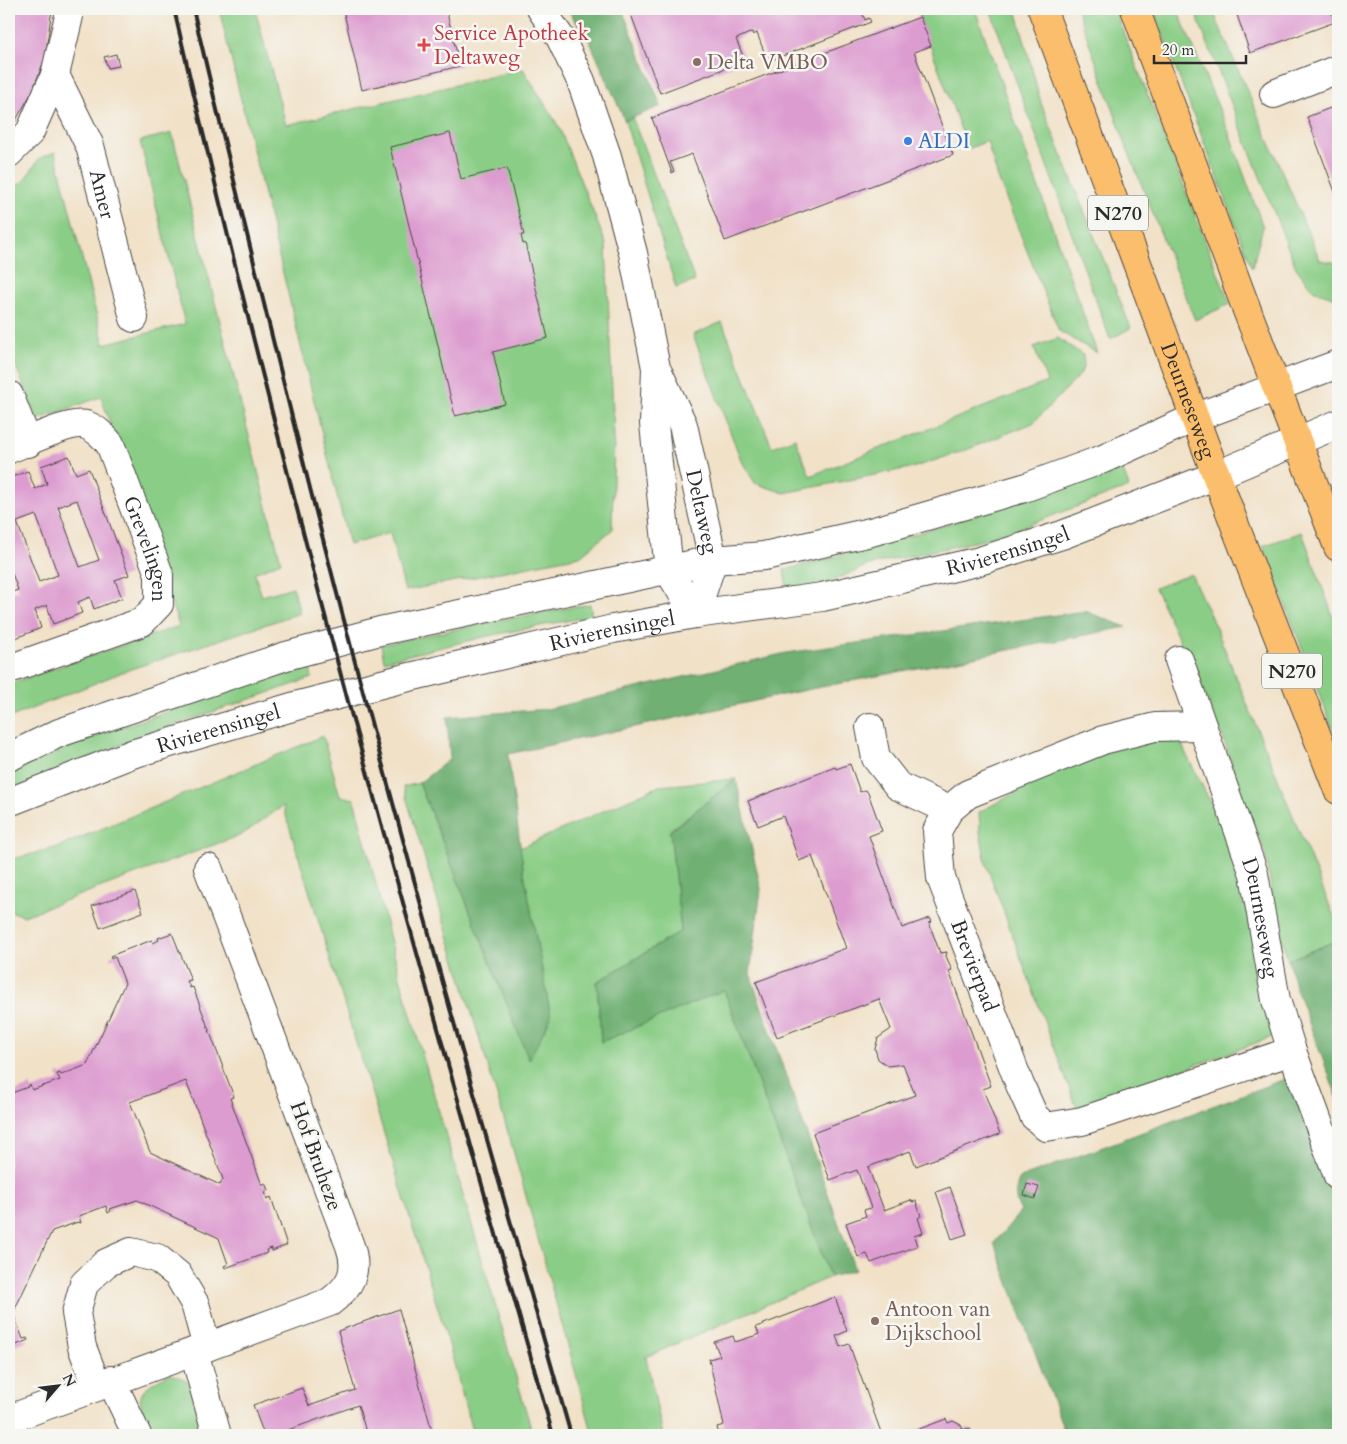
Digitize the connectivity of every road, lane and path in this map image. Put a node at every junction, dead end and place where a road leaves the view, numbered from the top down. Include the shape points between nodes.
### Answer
1 (69, 9) edge
2 (541, 9) edge
3 (1042, 9) edge
4 (1136, 9) edge
5 (1338, 68) edge
6 (55, 75) junction
7 (1274, 94) dead end
8 (9, 153) edge
9 (134, 318) dead end
10 (1338, 364) edge
11 (656, 368) junction
12 (1277, 386) junction
13 (9, 395) edge
14 (1194, 418) junction
15 (1338, 424) edge
16 (1298, 442) junction
17 (18, 446) edge
18 (1217, 476) junction
19 (1338, 547) edge
20 (713, 560) junction
21 (669, 571) junction
22 (695, 614) junction
23 (1179, 660) dead end
24 (9, 669) edge
25 (1202, 726) junction
26 (870, 727) dead end
27 (9, 757) edge
28 (1338, 790) edge
29 (9, 802) edge
30 (949, 810) junction
31 (208, 868) dead end
32 (1292, 1051) junction
33 (1338, 1176) edge
34 (201, 1350) junction
35 (104, 1383) junction
36 (9, 1419) edge
37 (138, 1435) edge
38 (217, 1435) edge

1 - 6 street
2 - 11 street, Deltaweg via 560,37 580,81 607,156 633,253
3 - 14 main road, Deurneseweg / N270
4 - 12 main road
5 - 7 street
6 - 8 street via 30,132
6 - 9 street, Amer via 90,146
10 - 12 street
11 - 20 street, Deltaweg via 683,425
11 - 21 street, Deltaweg via 654,424
12 - 14 street
12 - 16 main road
13 - 17 street
14 - 18 main road, Deurneseweg / N270
14 - 20 street via 1103,459 1024,488 871,532 764,556
15 - 16 street, Rivierensingel
16 - 18 street, Rivierensingel
16 - 19 main road
17 - 24 street, Grevelingen via 72,425 85,424 102,433 110,444 159,574 159,604 142,622
18 - 22 street, Rivierensingel via 1062,535 976,562 822,597
18 - 28 main road, Deurneseweg / N270
20 - 21 street
20 - 22 street, Deltaweg
21 - 22 street, Deltaweg
21 - 27 street via 380,630 286,656 59,733
22 - 29 street, Rivierensingel via 614,629 299,705 132,754
23 - 25 street, Deurneseweg
25 - 30 street, Brevierpad via 1154,727 1103,740 968,794
25 - 32 street, Deurneseweg via 1254,874 1276,1000
26 - 30 street via 876,758 898,786
30 - 32 street, Brevierpad via 937,831 941,878 1020,1085 1034,1116 1046,1127 1082,1122
31 - 34 street, Hof Bruheze via 353,1256 352,1278 343,1292 330,1302
32 - 33 street, Deurneseweg
34 - 35 street, Hof Bruheze
34 - 35 street via 195,1304 178,1275 158,1258 131,1252 106,1263 84,1284 76,1313 82,1347
34 - 38 street
35 - 36 street, Hof Bruheze
35 - 37 street

